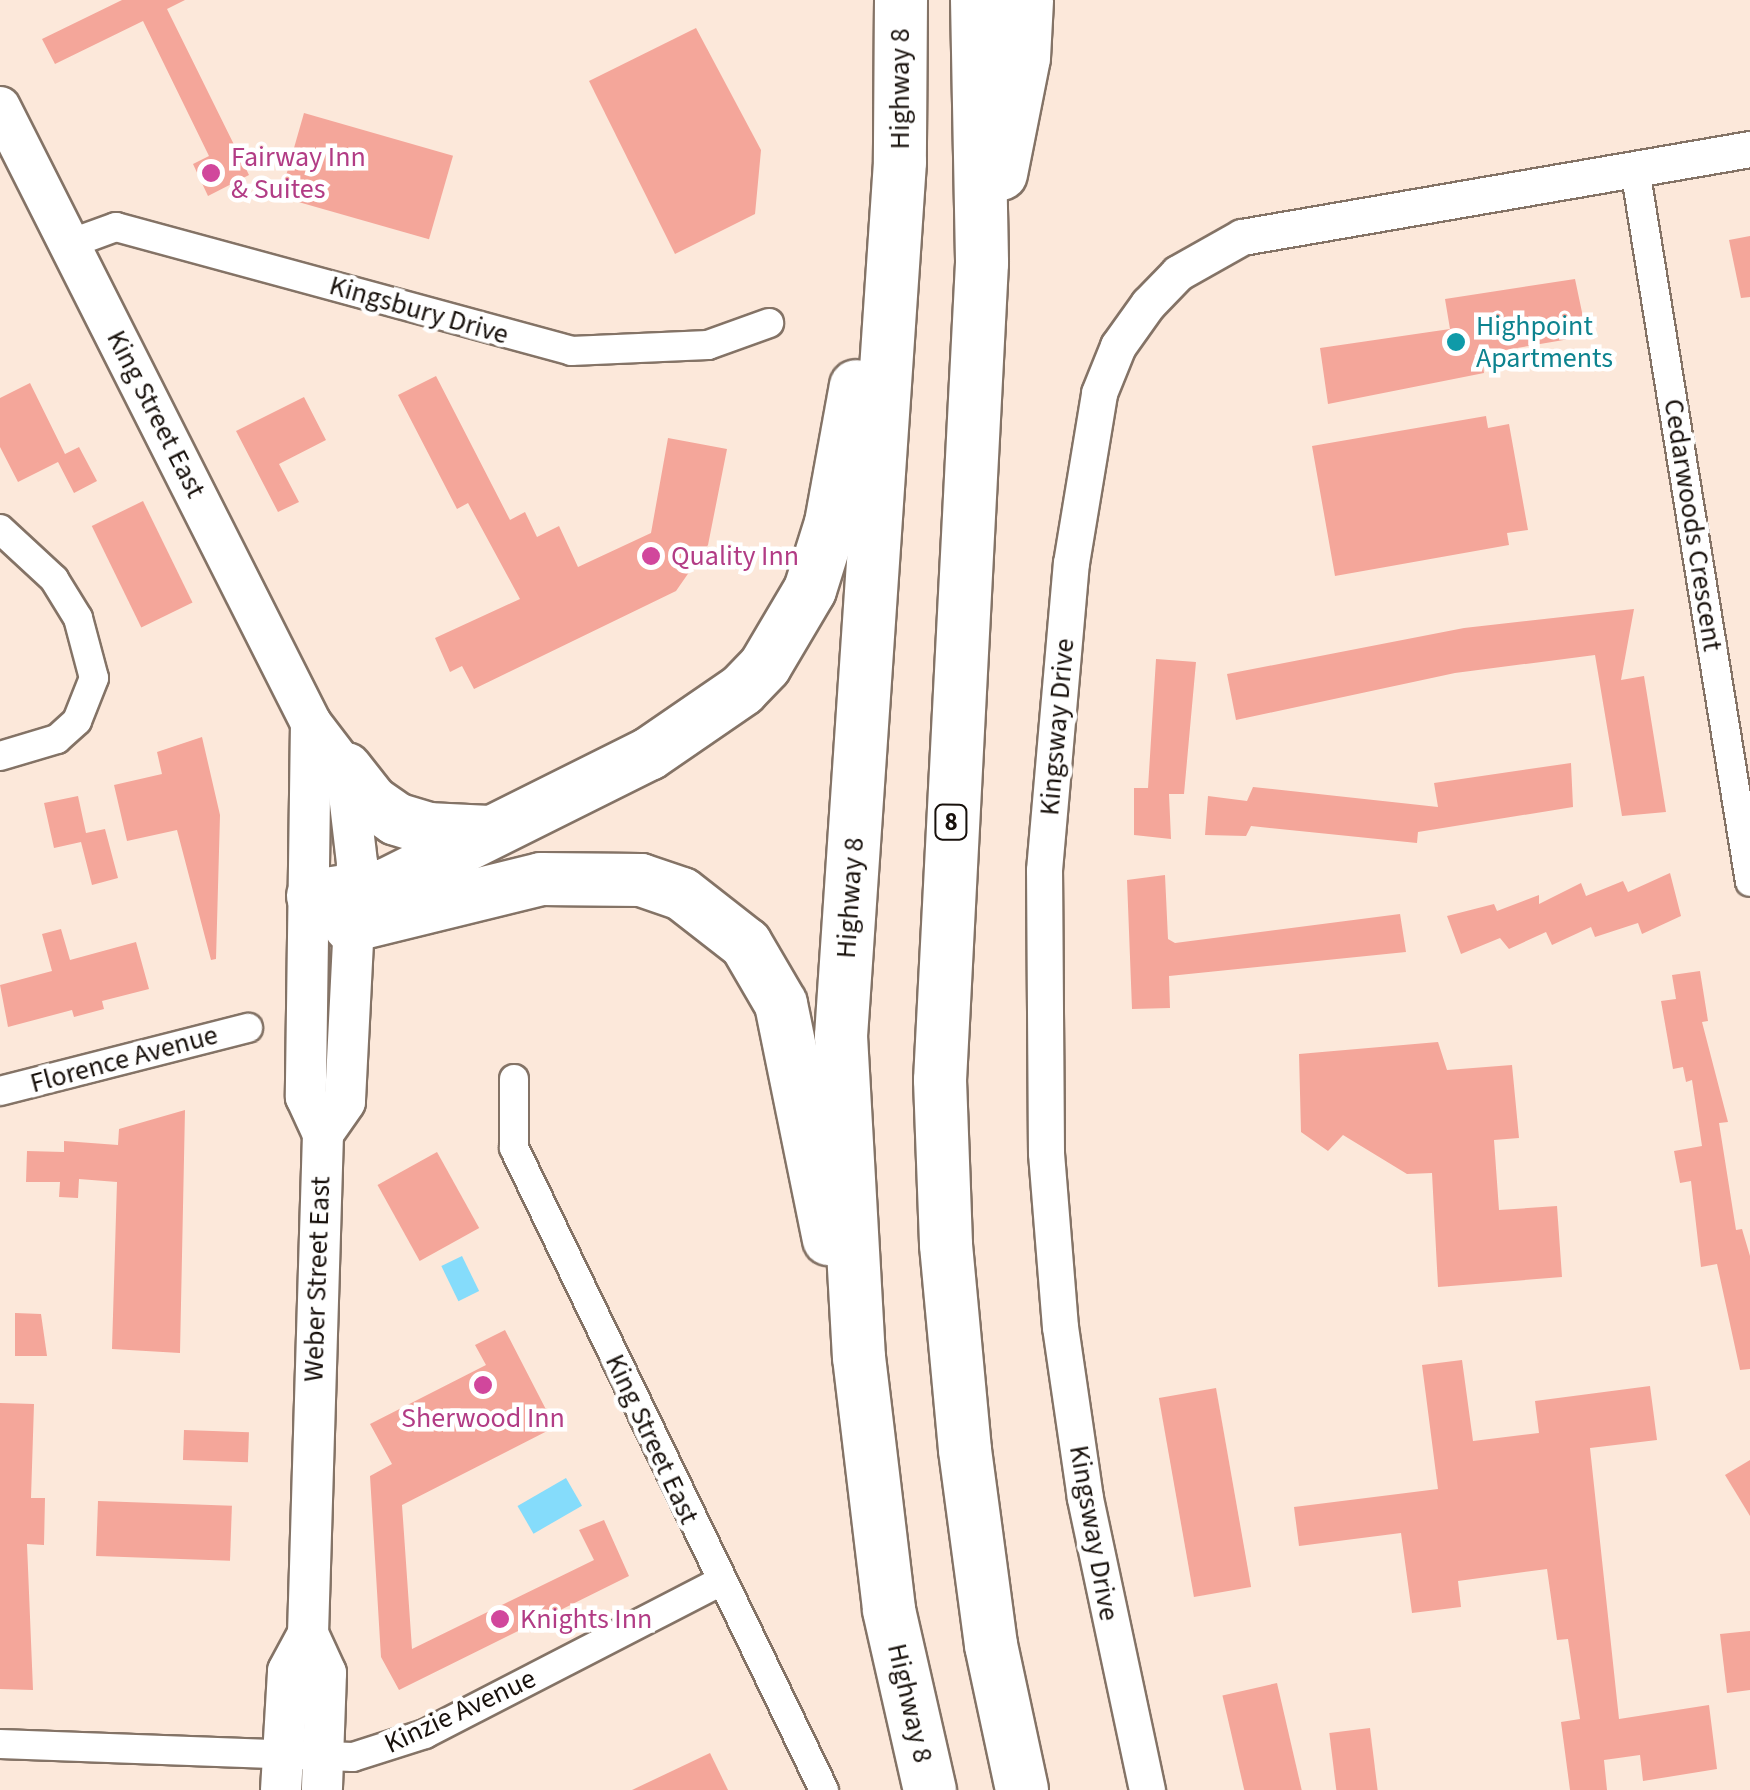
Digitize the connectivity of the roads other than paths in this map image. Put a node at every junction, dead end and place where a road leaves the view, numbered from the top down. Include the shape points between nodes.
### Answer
1 (901, 0) edge
2 (976, 0) edge
3 (1027, 0) edge
4 (0, 107) edge
5 (1750, 149) edge
6 (1635, 169) junction
7 (72, 244) junction
8 (982, 263) junction
9 (891, 280) junction
10 (769, 324) dead end
11 (0, 529) edge
12 (311, 723) junction
13 (0, 756) edge
14 (346, 770) junction
15 (490, 832) junction
16 (1750, 882) edge
17 (334, 910) junction
18 (248, 1028) dead end
19 (514, 1079) dead end
20 (0, 1091) edge
21 (859, 1357) junction
22 (720, 1582) junction
23 (308, 1634) junction
24 (0, 1744) edge
25 (282, 1773) edge
26 (323, 1774) edge
27 (824, 1790) edge
28 (930, 1790) edge
29 (1022, 1790) edge
30 (1147, 1790) edge

1 - 9 highway, Highway 8
2 - 8 highway, 8
3 - 8 highway via 1024,58
4 - 7 main road, King Street East
5 - 6 street, Kingsway Drive
6 - 16 street, Cedarwoods Crescent
6 - 30 street, Kingsway Drive via 1242,237 1178,273 1148,304 1118,346 1098,393 1072,562 1044,870 1046,1153 1060,1327 1085,1498
7 - 10 street, Kingsbury Drive via 116,227 571,351 708,345
7 - 12 main road, King Street East
8 - 29 highway, 8 via 940,1080 964,1450 991,1645
9 - 15 highway via 858,368 830,523 810,590 765,666 688,731
9 - 21 highway, Highway 8 via 841,1036
11 - 13 street via 54,580 78,618 94,678 77,721 56,739
12 - 14 main road, King Street East
12 - 17 main road via 306,786
14 - 15 highway via 372,802 396,818 428,829
14 - 17 main road
15 - 17 highway
17 - 21 highway via 598,875 682,894 719,918 746,944 781,1004 814,1182
17 - 23 main road, Weber Street East via 306,1097 323,1134
18 - 20 street, Florence Avenue
19 - 22 street, King Street East via 514,1148
21 - 28 highway, Highway 8 via 889,1610
22 - 26 street, Kinzie Avenue via 424,1734
22 - 27 street, King Street East
23 - 25 main road, Weber Street East via 288,1671
23 - 26 main road, Weber Street East via 326,1672
24 - 25 street, Kinzie Avenue
25 - 26 street, Kinzie Avenue

